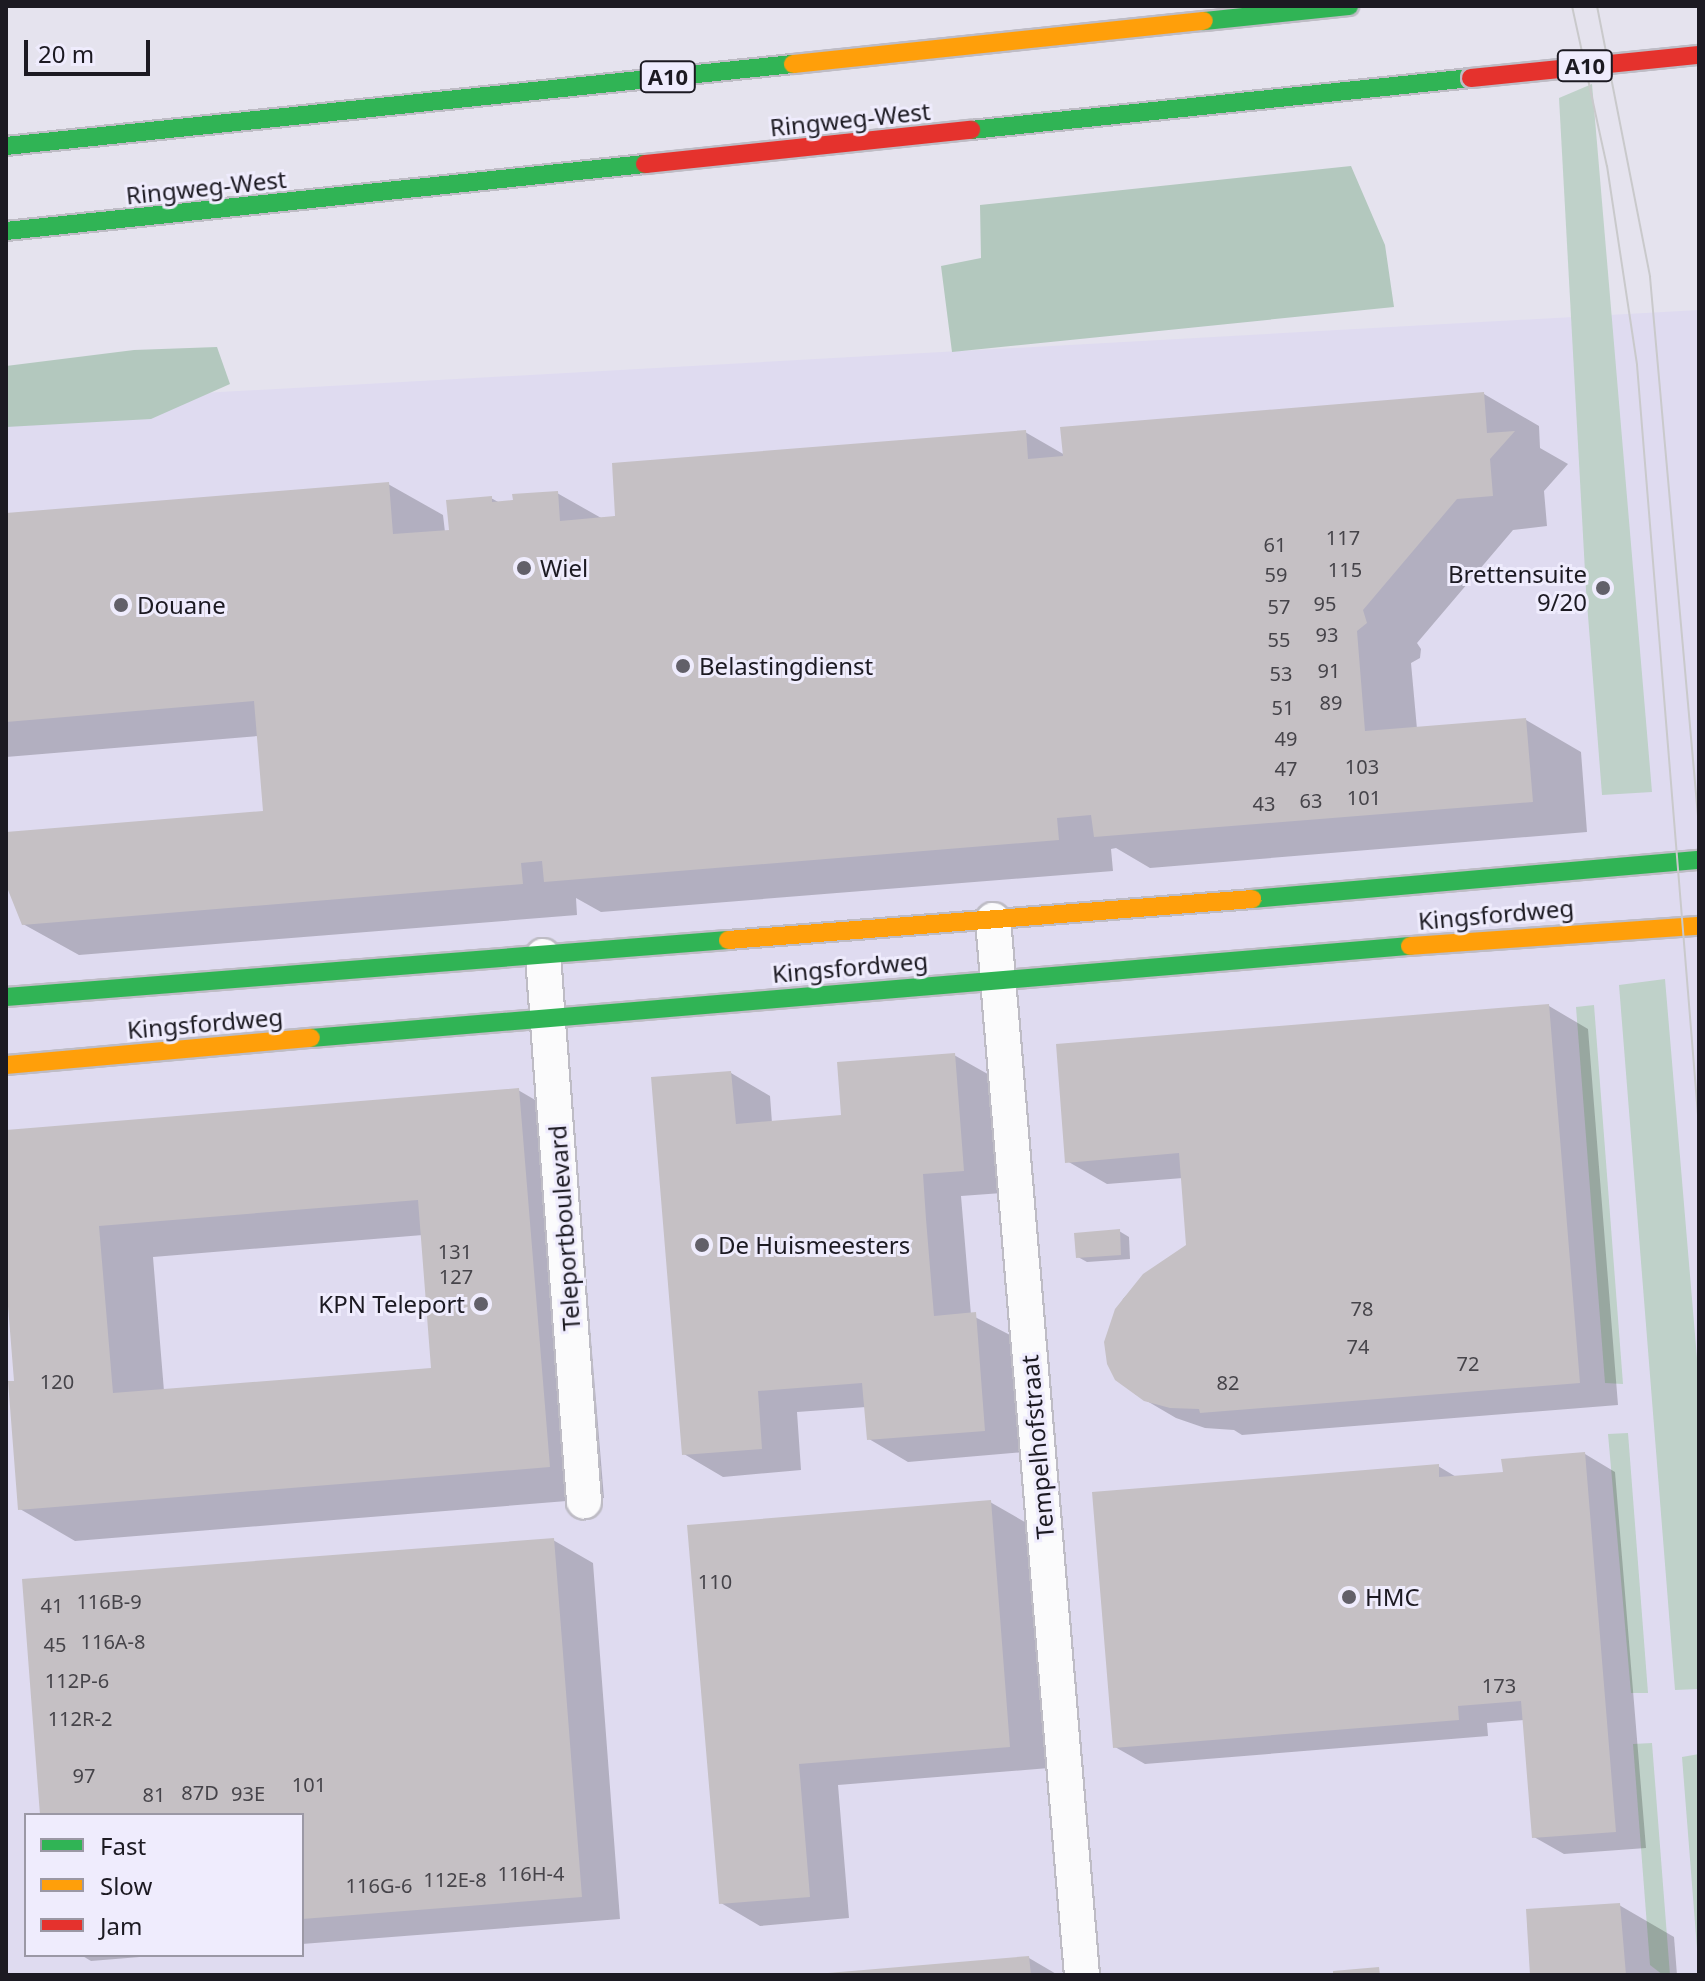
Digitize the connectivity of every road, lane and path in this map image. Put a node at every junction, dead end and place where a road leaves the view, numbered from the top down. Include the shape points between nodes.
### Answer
1 (1349, 6) edge
2 (1699, 55) edge
3 (6, 146) edge
4 (6, 231) edge
5 (1699, 860) edge
6 (993, 920) junction
7 (1699, 926) edge
8 (543, 956) junction
9 (996, 978) junction
10 (6, 997) edge
11 (547, 1017) junction
12 (6, 1065) edge
13 (584, 1501) dead end
14 (1082, 1975) edge

1 - 3 main road, A10
2 - 4 main road, Ringweg-West / A10, bridge
5 - 6 main road, Kingsfordweg
6 - 8 main road, Kingsfordweg
6 - 9 street, Tempelhofstraat
7 - 9 main road, Kingsfordweg
8 - 10 main road, Kingsfordweg
8 - 11 street, Teleportboulevard
9 - 11 main road, Kingsfordweg
9 - 14 street, Tempelhofstraat
11 - 12 main road, Kingsfordweg
11 - 13 street, Teleportboulevard

